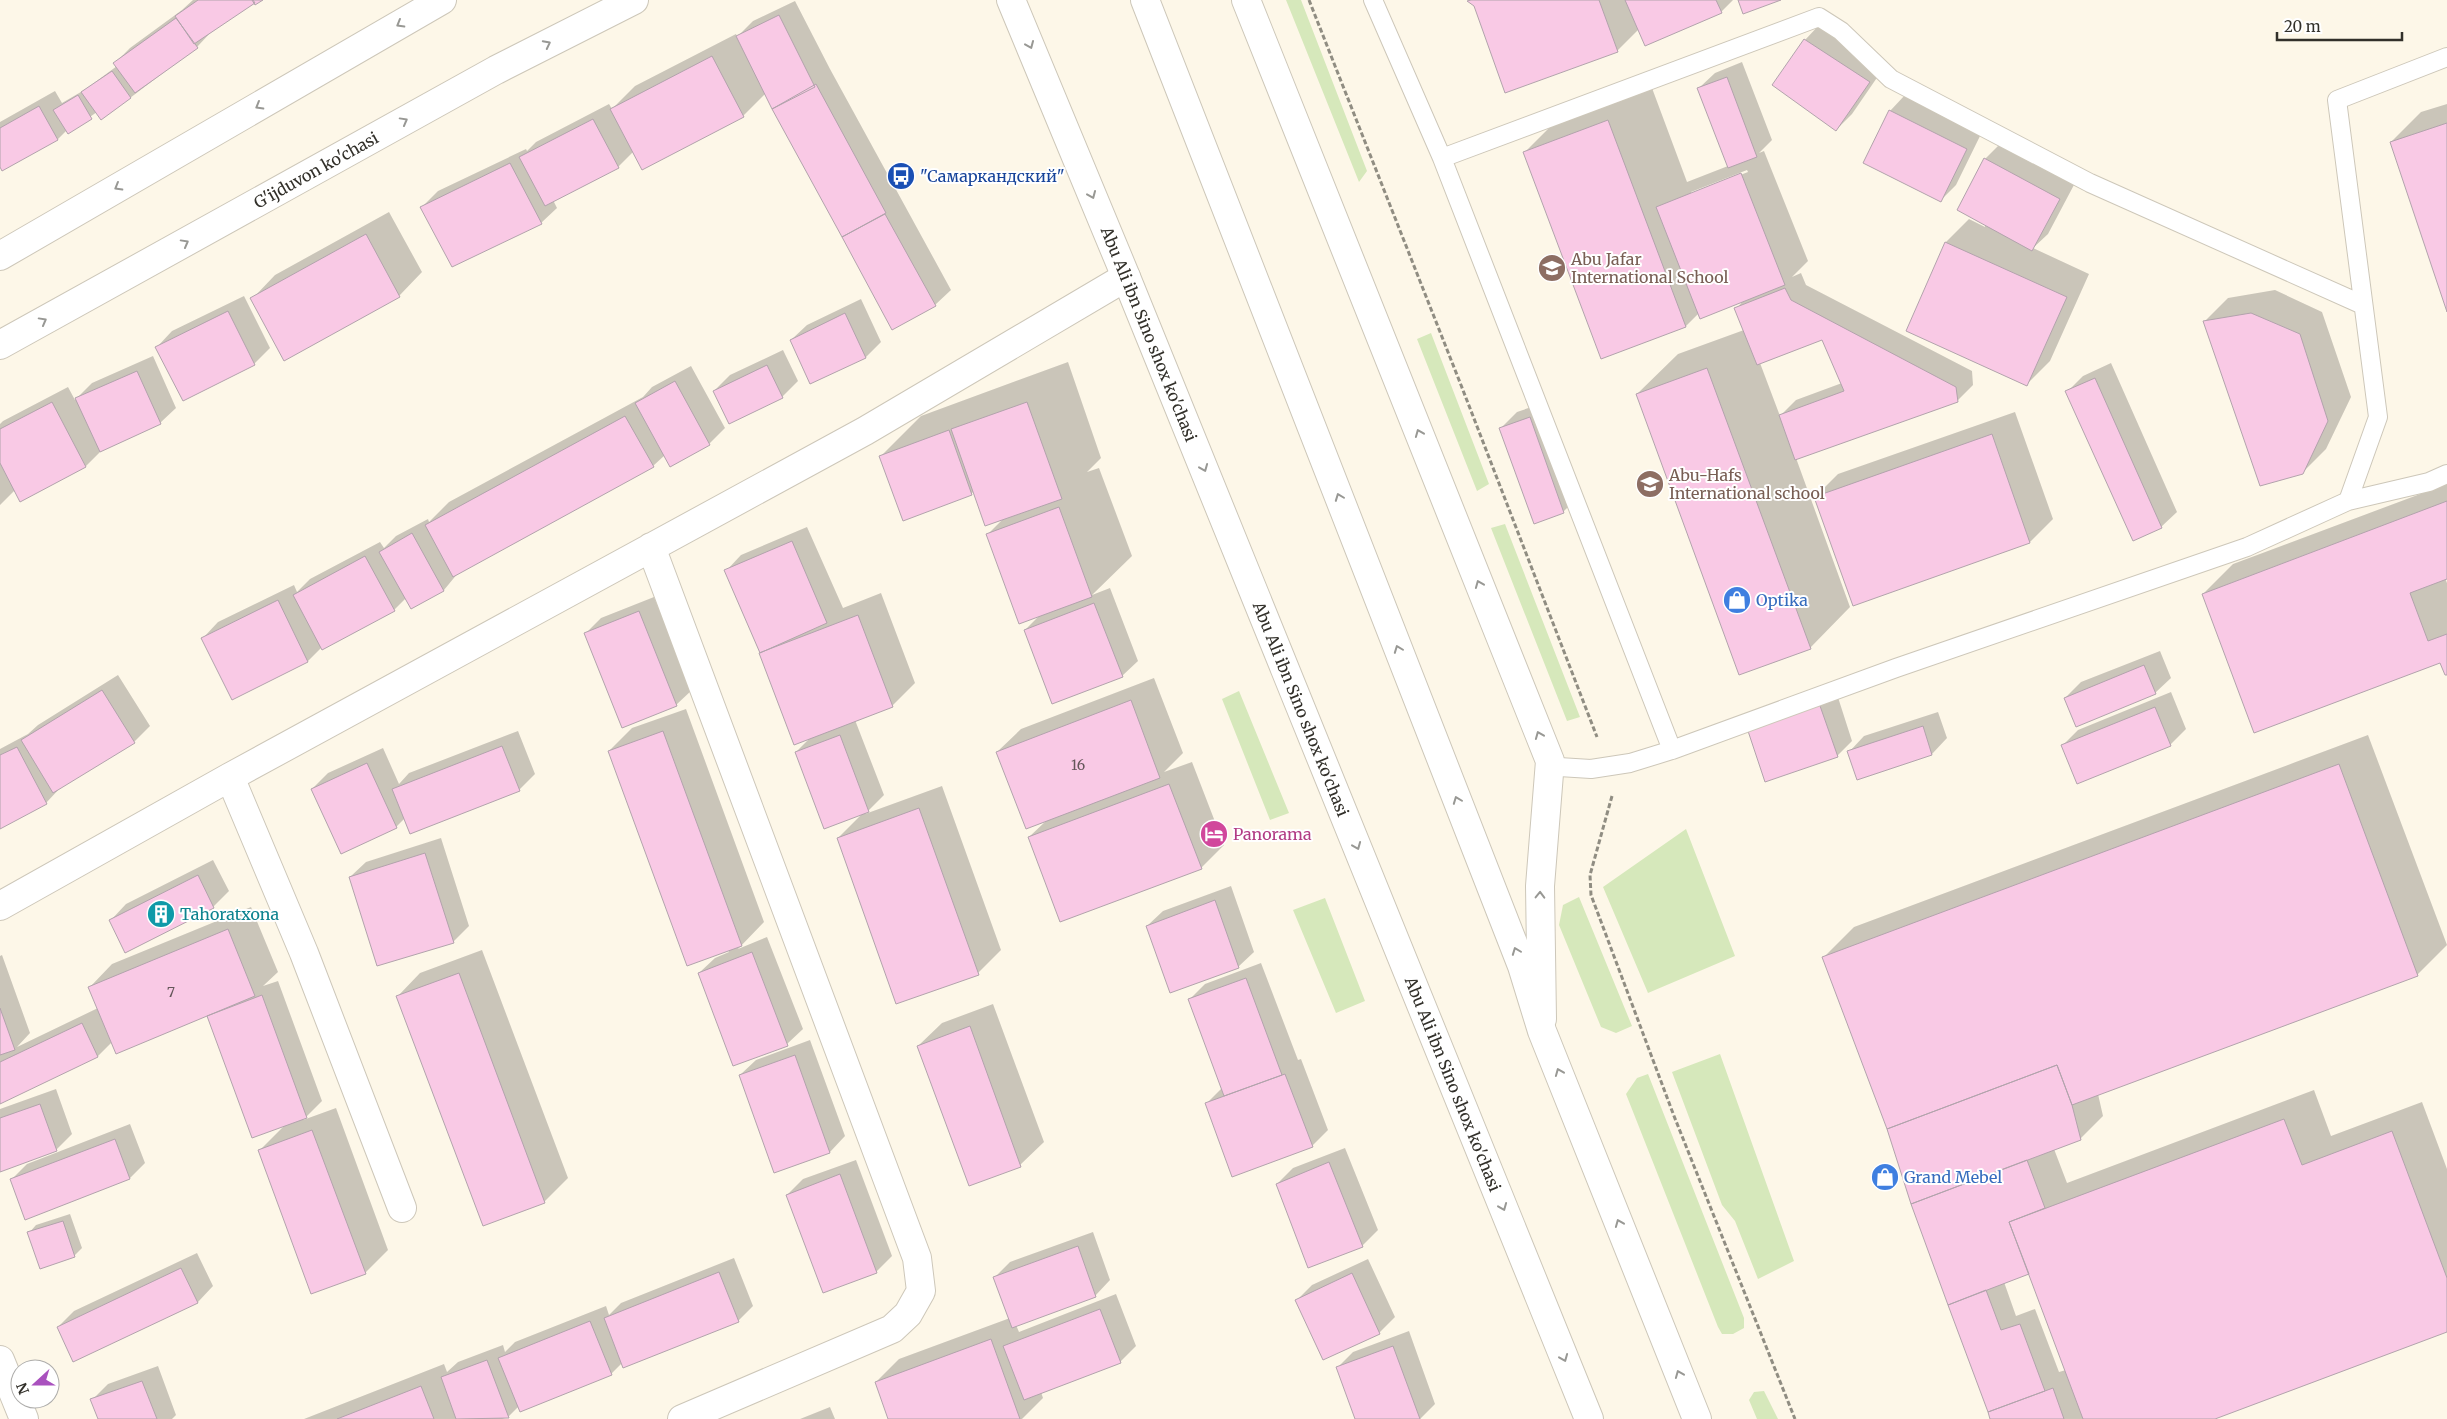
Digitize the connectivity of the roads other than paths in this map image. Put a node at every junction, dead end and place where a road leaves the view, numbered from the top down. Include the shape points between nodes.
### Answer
1 (442, 0) edge
2 (634, 0) edge
3 (1011, 0) edge
4 (1145, 0) edge
5 (1246, 0) edge
6 (1373, 0) edge
7 (2447, 57) edge
8 (1442, 158) junction
9 (0, 256) edge
10 (1126, 277) junction
11 (2363, 304) junction
12 (0, 345) edge
13 (2447, 474) edge
14 (2348, 501) junction
15 (651, 547) junction
16 (1672, 750) junction
17 (1550, 760) junction
18 (230, 777) junction
19 (0, 906) edge
20 (1542, 1031) junction
21 (402, 1208) dead end
22 (0, 1360) edge
23 (24, 1419) edge
24 (682, 1419) edge
25 (1589, 1419) edge
26 (1698, 1419) edge

1 -> 9 main road
12 -> 2 main road, G'ijduvon ko'chasi via 496,70
3 -> 10 main road, Abu Ali ibn Sino shox ko'chasi
20 -> 4 main road via 1522,966
17 -> 5 main road
6 - 8 lane
7 - 11 lane via 2337,100
8 - 11 lane via 1819,17 1841,31 1891,78 2090,183
8 - 16 lane
10 - 15 main road via 865,431
10 -> 25 main road, Abu Ali ibn Sino shox ko'chasi
11 - 14 lane via 2378,417
13 - 14 lane via 2430,482
14 - 16 lane via 2247,547 1896,668
15 - 18 main road
15 - 24 main road via 917,1258 921,1291 908,1314 892,1329
16 - 17 lane via 1630,763 1591,768 1560,767
20 -> 17 main road via 1540,886
18 - 19 main road
18 - 21 main road via 304,953
26 -> 20 main road
22 - 23 main road

